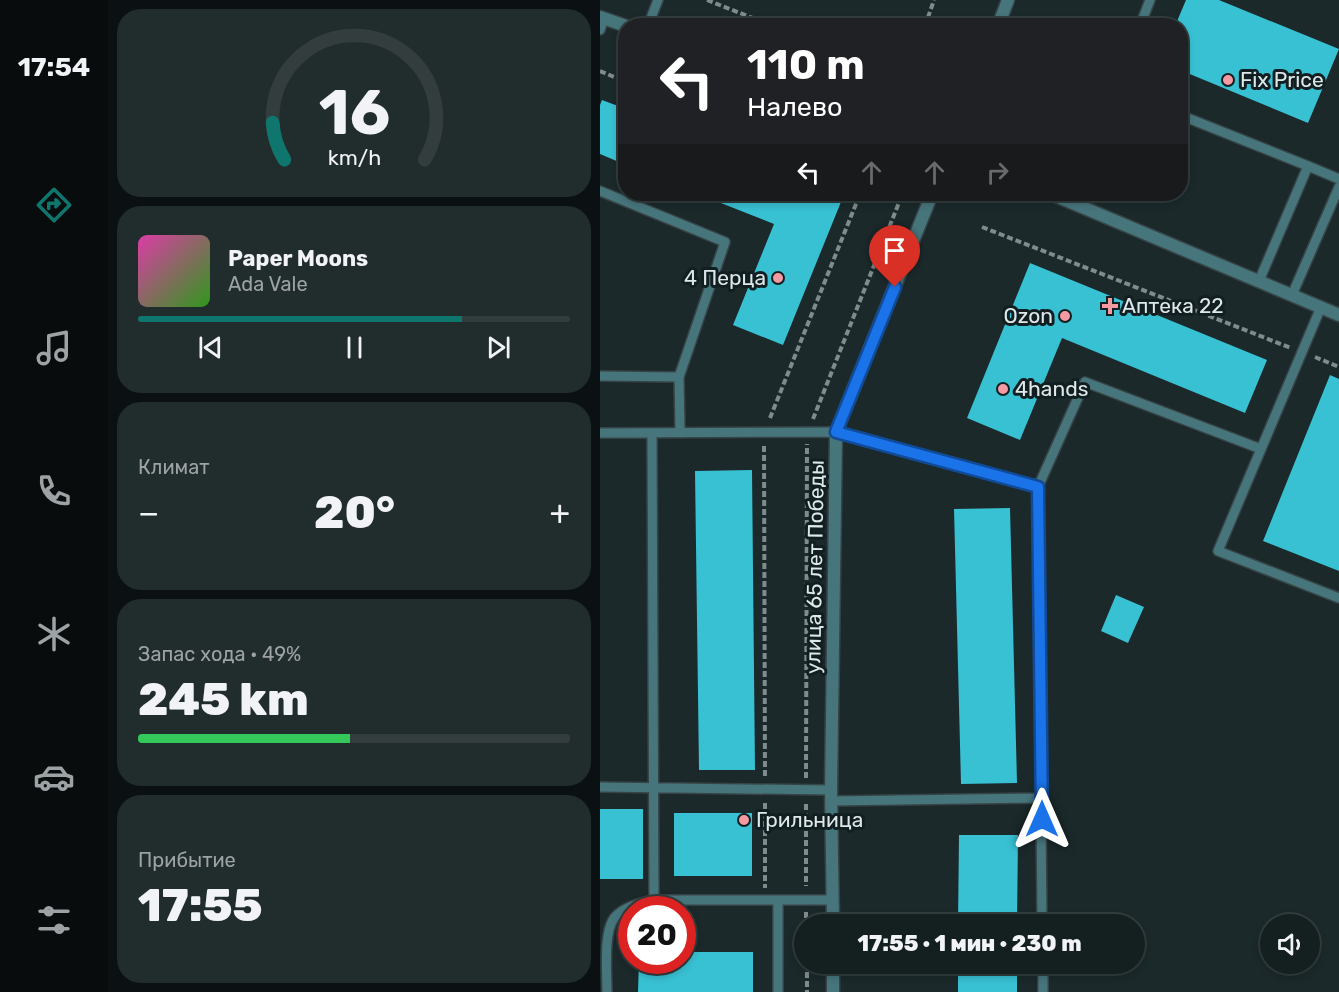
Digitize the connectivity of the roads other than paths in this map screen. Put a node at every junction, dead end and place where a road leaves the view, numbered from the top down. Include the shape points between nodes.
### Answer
1 (658, 0) edge
2 (1008, 0) edge
3 (1150, 0) edge
4 (651, 18) edge
5 (1001, 18) edge
6 (1143, 18) edge
7 (601, 22) edge
8 (618, 25) edge
9 (1188, 118) edge
10 (1308, 166) junction
11 (1339, 179) edge
12 (1339, 187) edge
13 (600, 191) edge
14 (618, 198) edge
15 (624, 201) edge
16 (929, 201) edge
17 (1068, 201) edge
18 (1084, 201) edge
19 (1081, 206) junction
20 (1329, 209) junction
21 (1339, 213) edge
22 (1259, 281) junction
23 (1292, 295) junction
24 (1321, 307) junction
25 (1339, 315) edge
26 (600, 376) edge
27 (679, 377) junction
28 (836, 432) junction
29 (600, 433) edge
30 (652, 433) junction
31 (680, 433) junction
32 (1261, 449) junction
33 (1038, 487) junction
34 (1339, 598) edge
35 (600, 787) edge
36 (653, 788) junction
37 (831, 795) junction
38 (1042, 798) junction
39 (654, 896) edge
40 (696, 900) edge
41 (778, 900) junction
42 (833, 900) junction
43 (833, 914) edge
44 (1042, 914) edge
45 (618, 915) edge
46 (833, 974) edge
47 (1042, 974) edge
48 (607, 992) edge
49 (778, 992) edge
50 (833, 992) edge
51 (1042, 992) edge

1 - 4 lane
2 - 5 street
3 - 6 lane
7 - 8 street
9 - 10 lane
10 - 11 lane
10 - 22 lane
12 - 20 lane
13 - 14 lane
15 - 27 lane via 724,242
16 - 28 street, улица 65 лет Победы
17 - 19 street
18 - 19 lane
19 - 22 street
20 - 21 lane
20 - 23 lane
22 - 23 street
23 - 24 street
24 - 25 street
24 - 32 lane
26 - 27 lane
27 - 31 lane
28 - 31 lane
28 - 33 lane
28 - 37 street, улица 65 лет Победы
29 - 30 lane
30 - 31 lane
30 - 36 lane
32 - 33 lane via 1085,382
32 - 34 lane via 1218,551
33 - 38 lane
35 - 36 lane
36 - 37 lane via 765,789
36 - 39 lane
37 - 38 lane
37 - 42 street, улица 65 лет Победы
38 - 44 lane
40 - 41 lane
41 - 42 lane
41 - 49 lane
42 - 43 street, улица 65 лет Победы
45 - 48 lane via 608,937
46 - 50 street
47 - 51 lane

